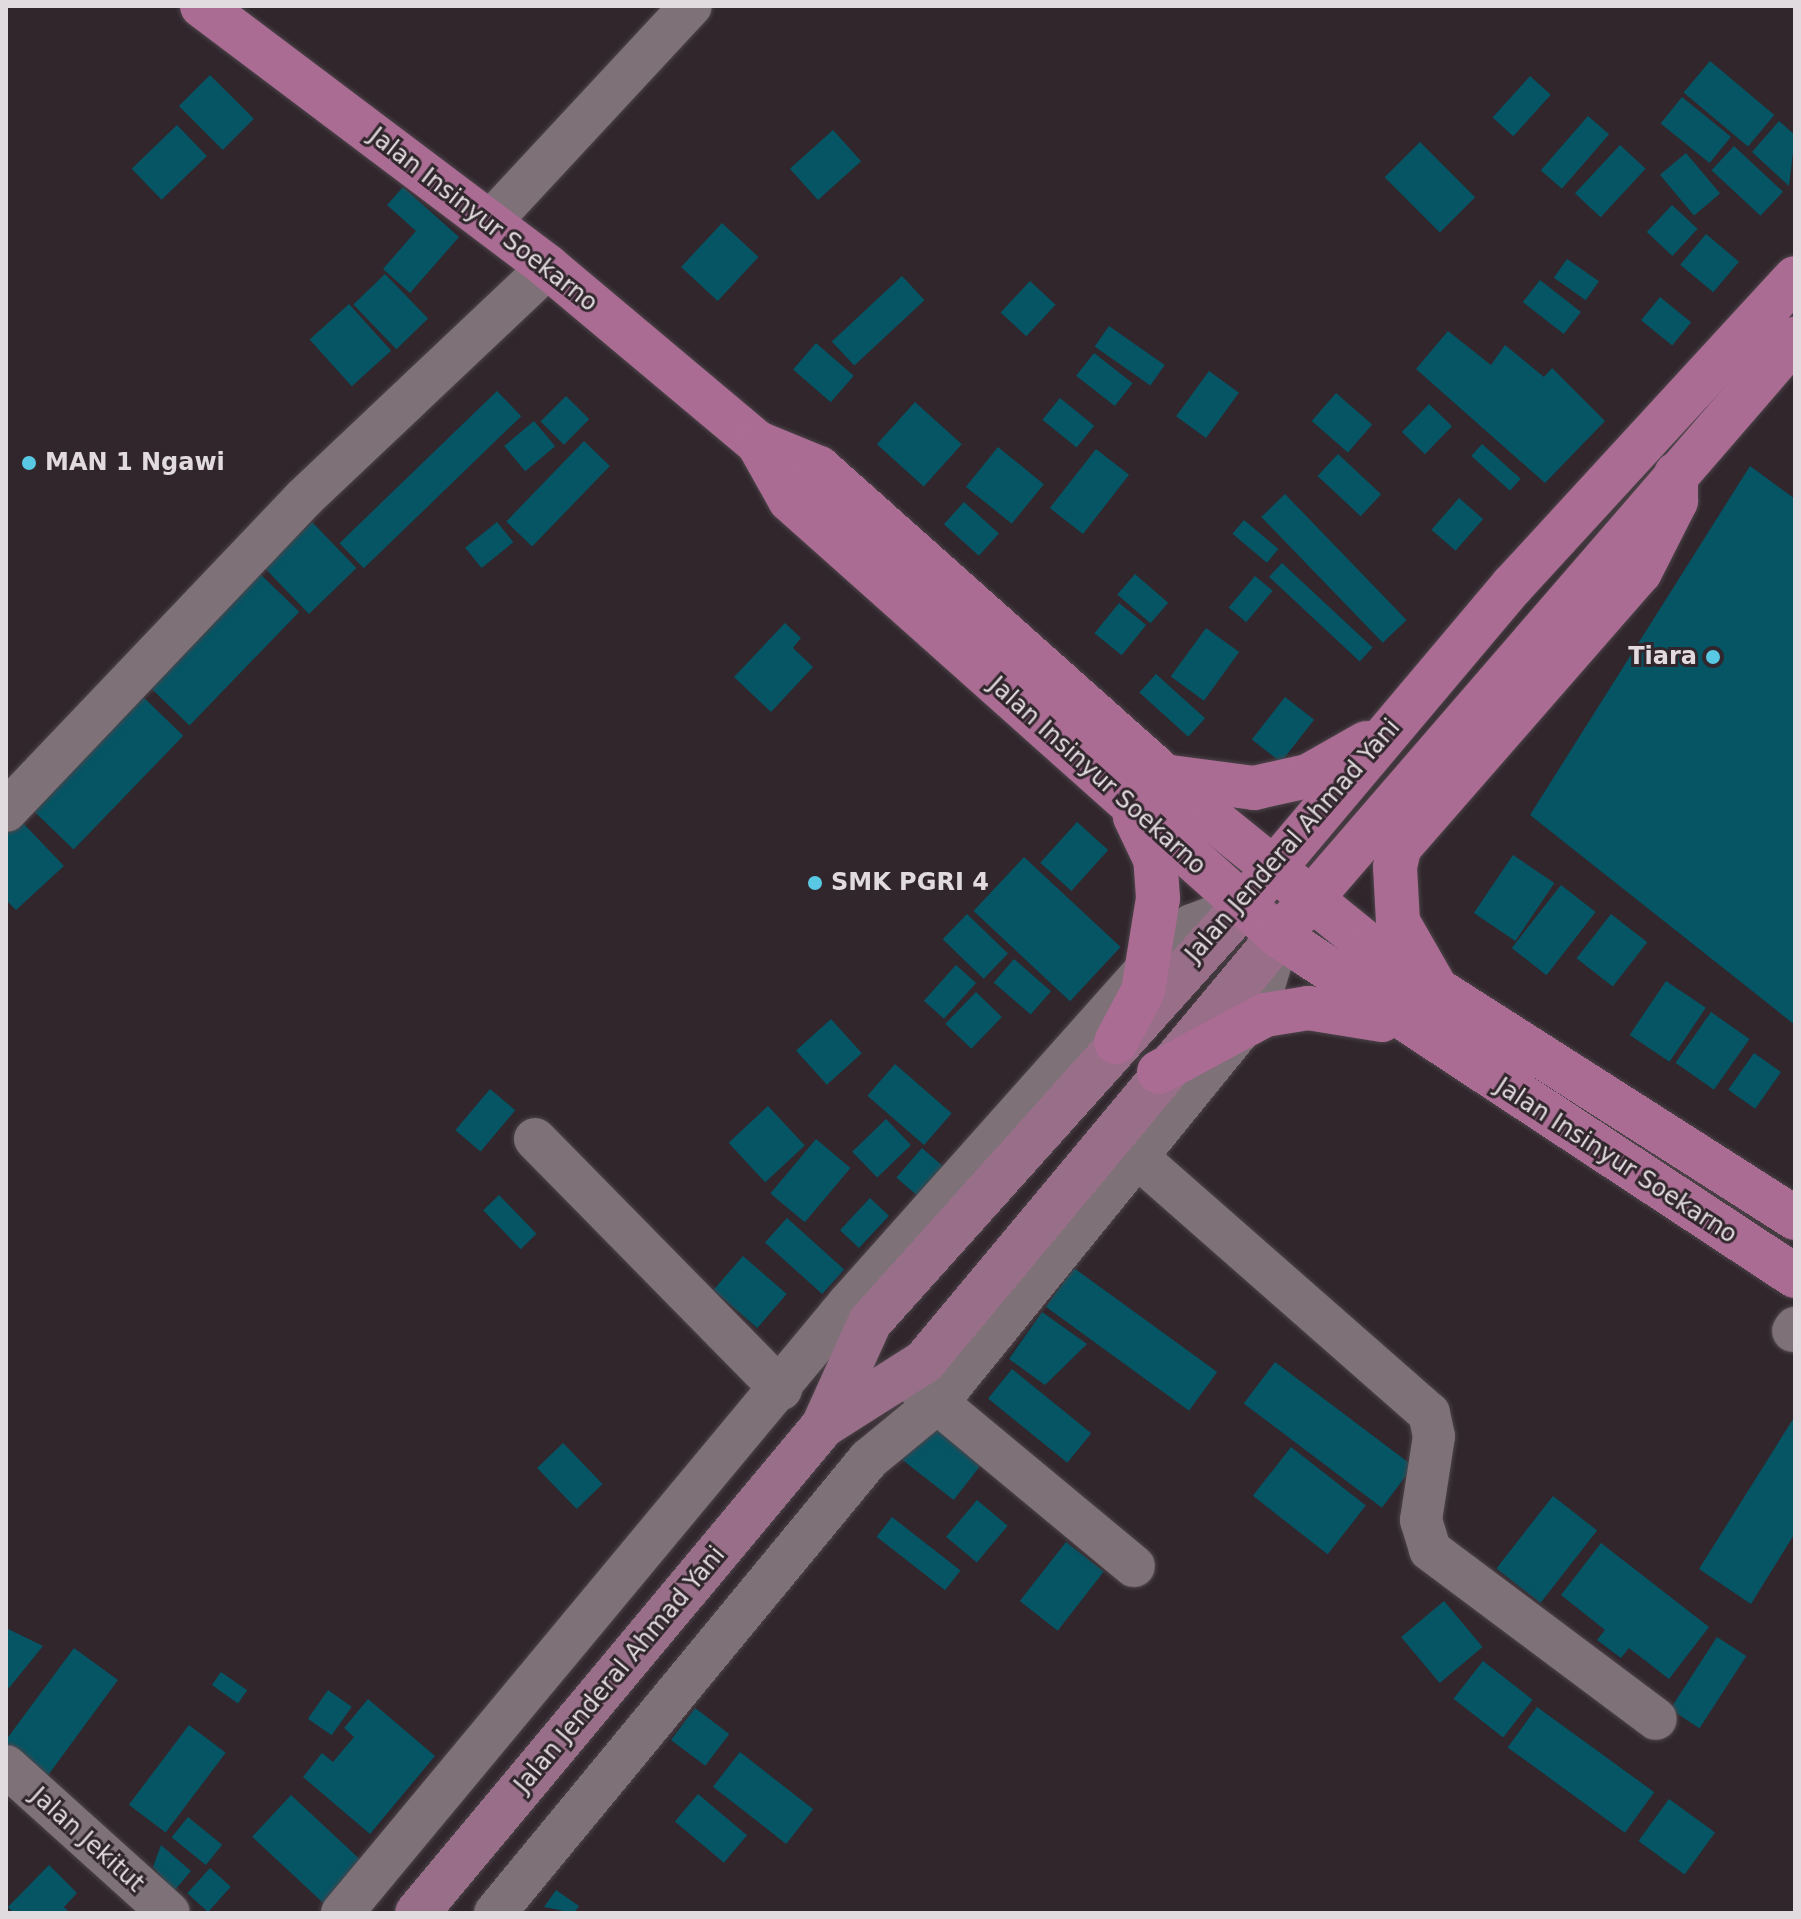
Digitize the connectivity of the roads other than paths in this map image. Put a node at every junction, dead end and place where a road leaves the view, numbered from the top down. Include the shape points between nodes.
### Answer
1 (202, 6) edge
2 (691, 6) edge
3 (490, 222) junction
4 (548, 267) junction
5 (1795, 278) edge
6 (1791, 352) edge
7 (758, 443) junction
8 (1676, 471) junction
9 (1398, 721) junction
10 (1434, 754) junction
11 (1163, 776) junction
12 (1131, 808) junction
13 (6, 811) edge
14 (1398, 849) junction
15 (1274, 868) junction
16 (1311, 901) junction
17 (1244, 905) junction
18 (1279, 936) junction
19 (1148, 967) junction
20 (1438, 991) junction
21 (1244, 1023) junction
22 (1411, 1028) junction
23 (1116, 1042) junction
24 (1159, 1072) junction
25 (535, 1139) dead end
26 (1136, 1156) junction
27 (1795, 1218) edge
28 (1795, 1276) edge
29 (781, 1389) junction
30 (922, 1390) junction
31 (823, 1426) junction
32 (1134, 1566) dead end
33 (1656, 1719) dead end
34 (6, 1766) edge
35 (169, 1913) edge
36 (342, 1913) edge
37 (417, 1913) edge
38 (495, 1913) edge

1 - 3 highway, Jalan Insinyur Soekarno
2 - 3 street
3 - 4 highway, Jalan Insinyur Soekarno
4 - 7 highway, Jalan Insinyur Soekarno
4 - 13 street via 303,499
5 - 9 highway, Jalan Jenderal Ahmad Yani
6 - 8 highway, Jalan Jenderal Ahmad Yani
7 - 11 highway, Jalan Insinyur Soekarno via 819,468
7 - 12 highway, Jalan Insinyur Soekarno via 790,500
8 - 10 highway, Jalan Jenderal Ahmad Yani
8 - 14 highway via 1676,501 1640,572
9 - 11 highway via 1300,778 1243,788
9 - 15 highway, Jalan Jenderal Ahmad Yani
10 - 14 highway
10 - 16 highway, Jalan Jenderal Ahmad Yani
11 - 15 highway, Jalan Insinyur Soekarno
12 - 17 highway, Jalan Insinyur Soekarno
12 - 19 highway via 1155,859 1158,898
14 - 20 highway via 1398,922
15 - 16 highway, Jalan Insinyur Soekarno
15 - 17 highway, Jalan Jenderal Ahmad Yani
16 - 18 highway, Jalan Jenderal Ahmad Yani
16 - 20 highway, Jalan Insinyur Soekarno
17 - 18 highway, Jalan Insinyur Soekarno
17 - 19 street via 1192,925
17 - 23 main road, Jalan Jenderal Ahmad Yani
18 - 21 street via 1268,985
18 - 22 highway, Jalan Insinyur Soekarno
18 - 24 main road, Jalan Jenderal Ahmad Yani
19 - 23 highway
19 - 29 street
20 - 27 highway, Jalan Insinyur Soekarno
21 - 22 highway via 1308,1008
21 - 24 highway
21 - 26 street
22 - 28 highway, Jalan Insinyur Soekarno
23 - 31 main road, Jalan Jenderal Ahmad Yani via 870,1322
24 - 30 main road, Jalan Jenderal Ahmad Yani
25 - 29 street
26 - 30 street
26 - 33 street via 1429,1413 1434,1436 1421,1520 1430,1550
29 - 36 street
30 - 31 main road, Jalan Jenderal Ahmad Yani
30 - 32 street
30 - 38 street
31 - 37 main road, Jalan Jenderal Ahmad Yani
34 - 35 street, Jalan Jekitut

